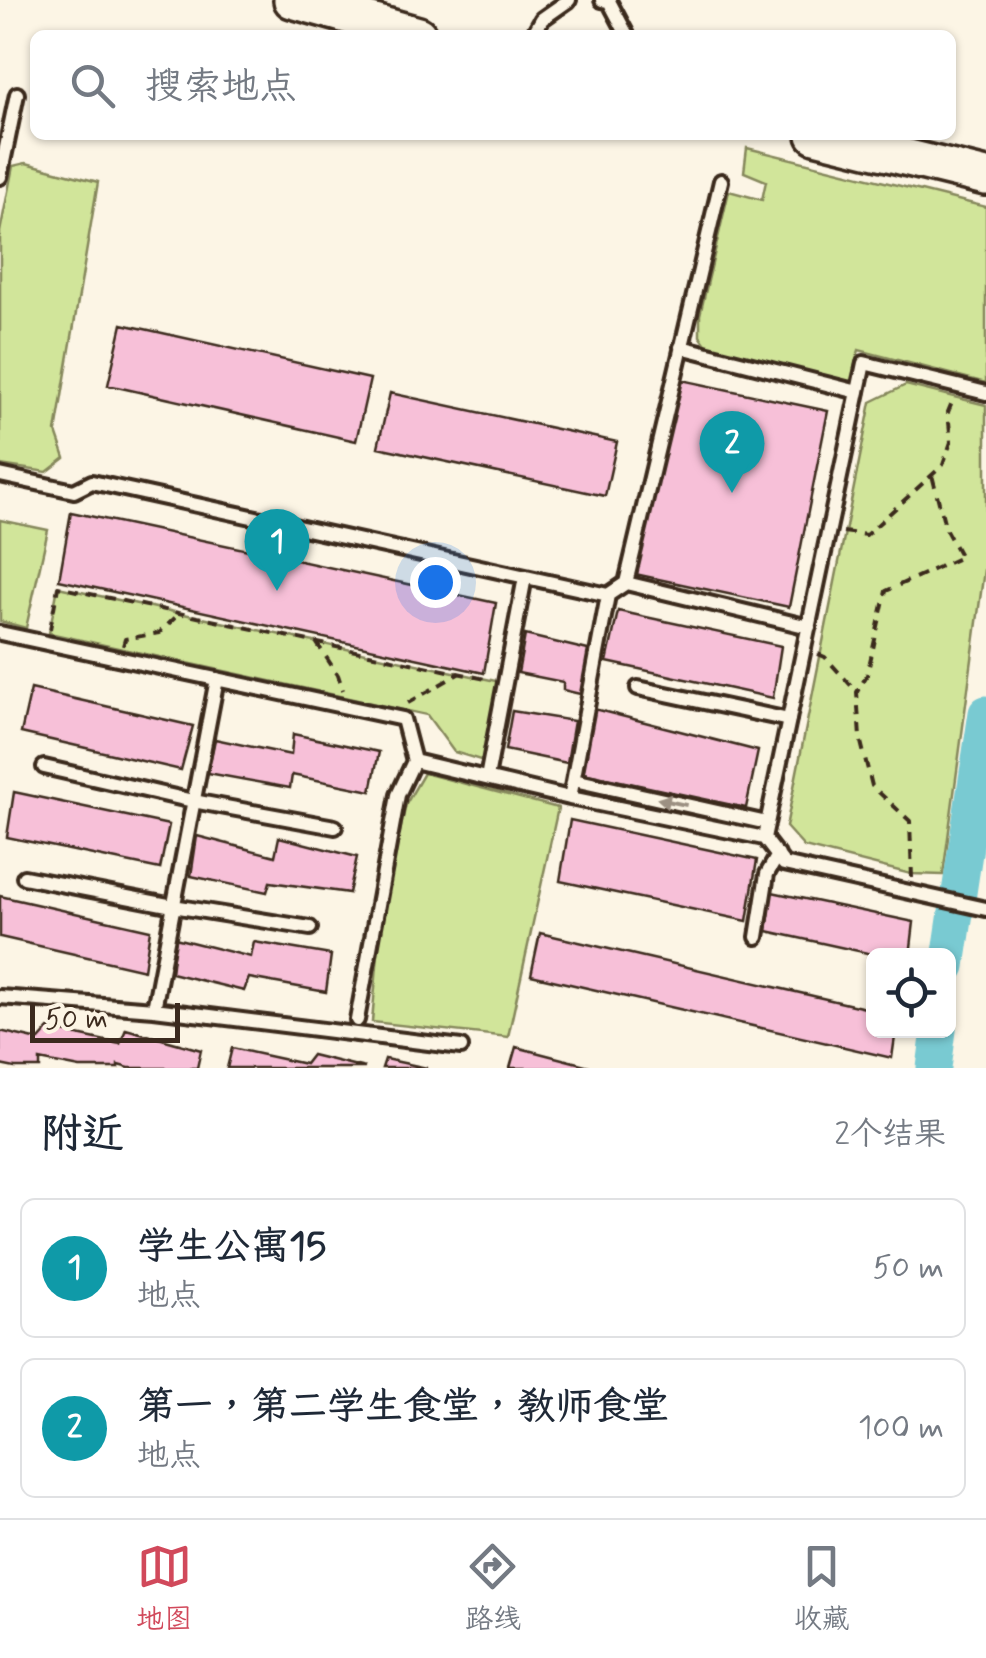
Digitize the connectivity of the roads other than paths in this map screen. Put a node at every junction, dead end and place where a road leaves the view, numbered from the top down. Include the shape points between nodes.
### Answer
1 (292, 0) edge
2 (568, 0) edge
3 (607, 0) edge
4 (400, 30) edge
5 (536, 30) edge
6 (624, 30) edge
7 (17, 94) dead end
8 (836, 140) edge
9 (1, 170) edge
10 (986, 177) edge
11 (720, 181) dead end
12 (682, 347) junction
13 (858, 392) junction
14 (986, 393) edge
15 (0, 475) edge
16 (525, 577) junction
17 (626, 583) junction
18 (608, 595) junction
19 (809, 627) junction
20 (0, 633) edge
21 (216, 679) junction
22 (638, 688) dead end
23 (789, 720) junction
24 (414, 761) junction
25 (44, 767) dead end
26 (488, 778) junction
27 (574, 780) junction
28 (570, 798) junction
29 (193, 801) junction
30 (767, 823) junction
31 (335, 827) dead end
32 (764, 838) junction
33 (778, 855) junction
34 (24, 876) dead end
35 (173, 906) junction
36 (986, 908) edge
37 (310, 928) dead end
38 (757, 937) dead end
39 (0, 998) edge
40 (154, 1008) junction
41 (357, 1020) dead end
42 (461, 1046) dead end

1 - 4 main road
2 - 5 lane
3 - 6 lane
7 - 9 lane
8 - 10 main road
11 - 12 lane
12 - 13 lane
12 - 17 lane
13 - 14 lane via 864,363
13 - 19 lane
15 - 16 lane via 74,491 92,482
16 - 18 lane
16 - 26 lane
17 - 18 lane
17 - 19 lane
18 - 27 lane
19 - 23 lane
20 - 21 lane
21 - 24 lane via 404,719
21 - 29 lane
22 - 23 lane
23 - 30 lane
24 - 26 lane
24 - 41 lane via 398,796
25 - 29 lane
26 - 28 lane
27 - 28 lane
30 -> 27 lane
28 - 32 lane
29 - 31 lane
29 - 35 lane
30 - 32 lane
32 - 33 lane
33 - 36 lane via 784,864
33 - 38 lane via 767,874
34 - 35 lane
35 - 37 lane
35 - 40 lane
39 - 40 lane
40 - 42 lane

